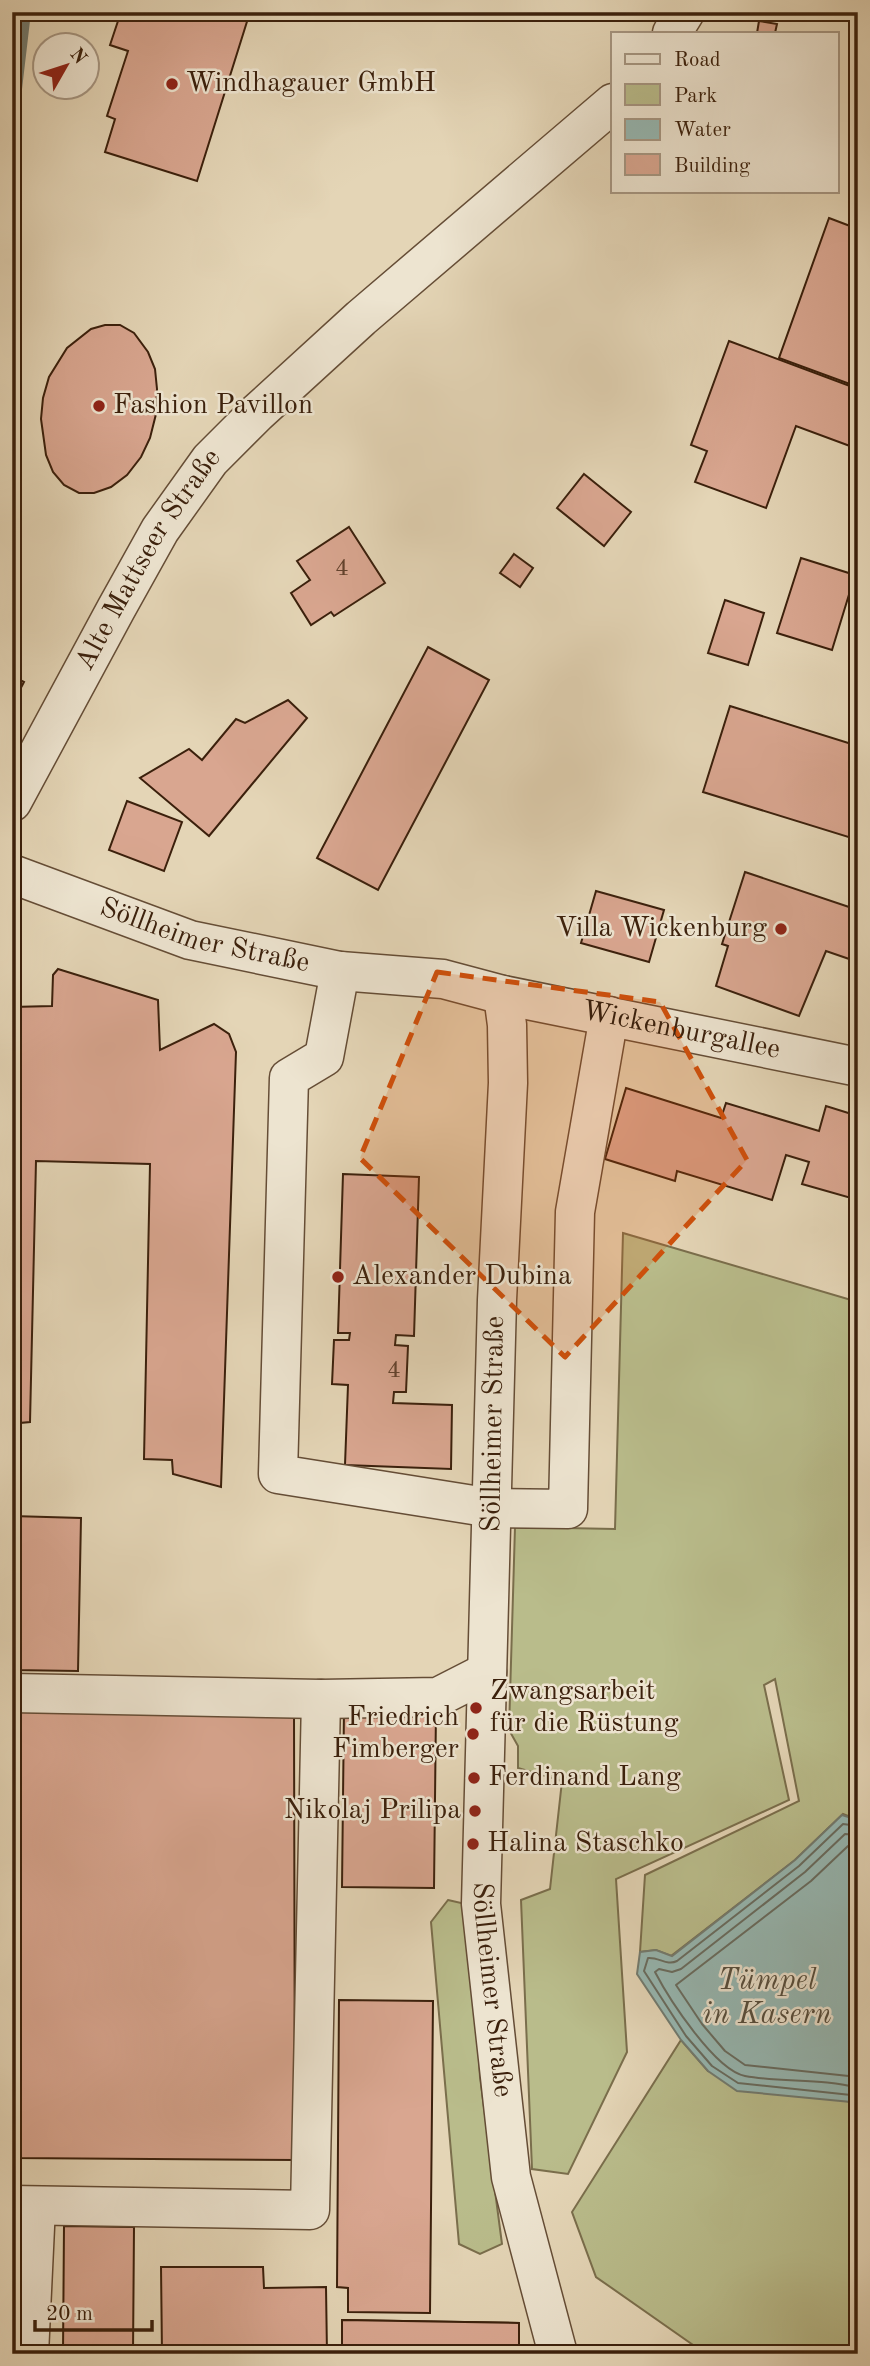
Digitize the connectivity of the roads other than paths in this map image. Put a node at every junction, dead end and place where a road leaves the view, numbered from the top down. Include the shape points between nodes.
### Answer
1 (685, 12) edge
2 (673, 32) edge
3 (611, 105) edge
4 (12, 802) edge
5 (12, 874) edge
6 (340, 971) junction
7 (503, 995) junction
8 (609, 1016) junction
9 (858, 1067) edge
10 (492, 1508) junction
11 (487, 1672) junction
12 (12, 1693) edge
13 (321, 1699) junction
14 (24, 2206) edge
15 (29, 2354) edge
16 (558, 2354) edge

1 - 2 street
3 - 4 street, Alte Mattseer Straße via 361,318 210,460 154,541
5 - 6 street, Söllheimer Straße via 190,940
6 - 7 street, Söllheimer Straße via 443,979
6 - 10 street via 324,1056 289,1078 278,1474
7 - 8 street, Wickenburgallee
7 - 10 street, Söllheimer Straße via 508,1083
8 - 9 street, Wickenburgallee
8 - 10 street via 575,1212 568,1509
10 - 11 street, Söllheimer Straße
11 - 13 street via 438,1697
11 - 16 street, Söllheimer Straße via 481,1904 511,2177
12 - 13 street via 150,1679
13 - 14 street via 310,2210
14 - 15 street

